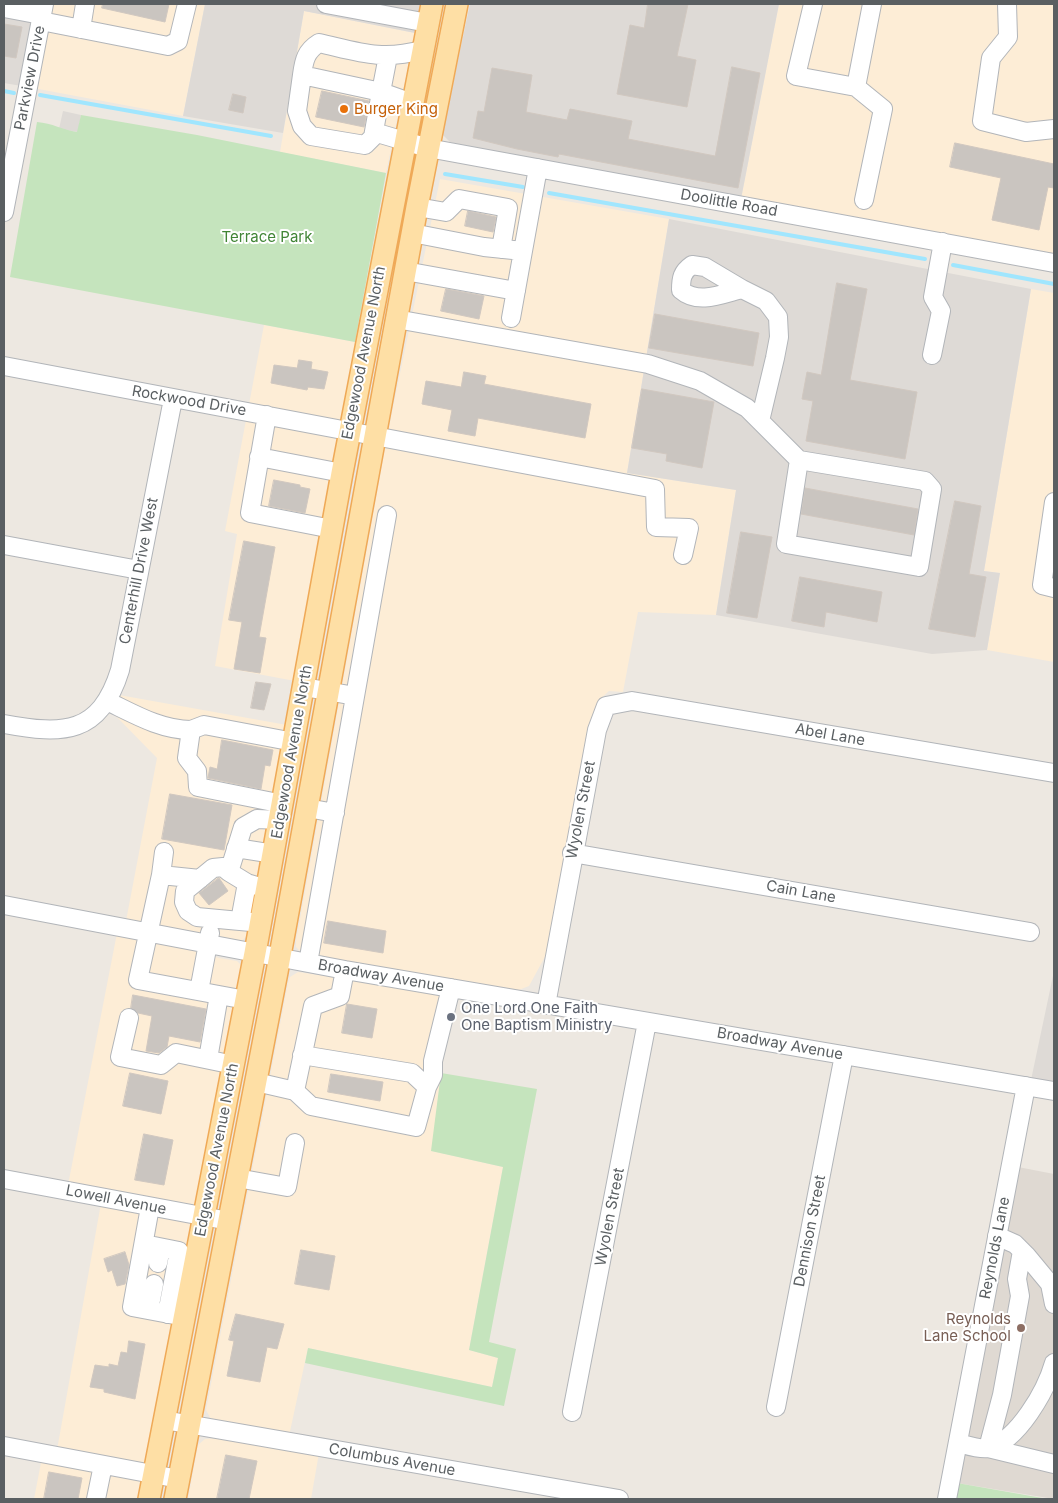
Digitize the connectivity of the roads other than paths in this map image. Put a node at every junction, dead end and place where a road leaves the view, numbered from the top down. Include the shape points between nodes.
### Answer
1 (85, 4) edge
2 (187, 4) edge
3 (326, 4) edge
4 (457, 4) edge
5 (813, 4) edge
6 (872, 4) edge
7 (1007, 4) edge
8 (10, 7) edge
9 (391, 10) edge
10 (42, 13) edge
11 (430, 14) edge
12 (81, 29) junction
13 (422, 50) junction
14 (388, 56) junction
15 (302, 75) junction
16 (856, 87) junction
17 (381, 92) junction
18 (412, 103) junction
19 (1054, 129) edge
20 (374, 132) junction
21 (405, 139) junction
22 (428, 148) junction
23 (538, 168) junction
24 (6, 188) edge
25 (864, 200) dead end
26 (417, 207) junction
27 (4, 212) edge
28 (446, 212) junction
29 (412, 233) junction
30 (441, 238) junction
31 (943, 242) junction
32 (501, 248) junction
33 (524, 251) junction
34 (1054, 263) edge
35 (405, 271) junction
36 (742, 289) dead end
37 (516, 290) junction
38 (511, 318) dead end
39 (396, 319) junction
40 (932, 355) dead end
41 (4, 366) edge
42 (174, 399) junction
43 (267, 415) junction
44 (760, 421) junction
45 (350, 430) junction
46 (375, 435) junction
47 (259, 457) junction
48 (799, 460) junction
49 (342, 473) junction
50 (1054, 502) edge
51 (387, 515) dead end
52 (332, 529) junction
53 (4, 545) edge
54 (683, 556) dead end
55 (139, 570) junction
56 (350, 578) junction
57 (376, 582) junction
58 (1054, 588) edge
59 (304, 687) junction
60 (329, 692) junction
61 (356, 696) junction
62 (107, 701) junction
63 (606, 706) joint
64 (4, 724) edge
65 (191, 730) junction
66 (294, 742) junction
67 (1054, 773) edge
68 (307, 808) junction
69 (281, 812) junction
70 (335, 813) junction
71 (236, 848) junction
72 (164, 852) dead end
73 (572, 853) junction
74 (274, 854) junction
75 (214, 873) junction
76 (161, 875) junction
77 (246, 883) junction
78 (267, 889) junction
79 (243, 902) junction
80 (4, 905) edge
81 (212, 919) junction
82 (240, 920) junction
83 (261, 923) junction
84 (1030, 932) dead end
85 (148, 933) junction
86 (208, 944) junction
87 (255, 953) junction
88 (280, 958) junction
89 (308, 963) junction
90 (345, 970) junction
91 (451, 988) junction
92 (199, 991) junction
93 (219, 995) junction
94 (246, 1000) junction
95 (546, 1005) junction
96 (129, 1018) dead end
97 (647, 1022) junction
98 (302, 1055) junction
99 (844, 1055) junction
100 (208, 1059) junction
101 (433, 1061) junction
102 (234, 1065) junction
103 (412, 1074) junction
104 (256, 1082) junction
105 (1026, 1086) junction
106 (426, 1088) junction
107 (295, 1091) junction
108 (1054, 1091) edge
109 (295, 1142) dead end
110 (237, 1178) junction
111 (4, 1179) edge
112 (150, 1207) junction
113 (204, 1217) junction
114 (229, 1221) junction
115 (997, 1236) junction
116 (1022, 1251) junction
117 (154, 1252) junction
118 (188, 1253) junction
119 (154, 1284) dead end
120 (1054, 1304) edge
121 (149, 1310) junction
122 (176, 1316) junction
123 (1054, 1363) edge
124 (776, 1407) dead end
125 (572, 1412) dead end
126 (164, 1420) junction
127 (190, 1424) junction
128 (958, 1443) junction
129 (4, 1446) edge
130 (988, 1448) junction
131 (1054, 1464) edge
132 (103, 1465) junction
133 (153, 1475) junction
134 (177, 1489) edge
135 (96, 1499) edge
136 (149, 1499) edge
137 (620, 1499) edge
138 (948, 1499) edge

1 - 12 street
2 - 12 street via 178,42 174,45
3 - 9 street
4 - 22 main road, Edgewood Avenue North
5 - 16 street via 796,76
6 - 16 street
7 - 19 street via 1008,37 991,58 982,121 1026,132
8 - 10 street
9 - 11 street
10 - 12 street
10 - 24 street, Parkview Drive
11 - 13 main road, Edgewood Avenue North
13 - 14 street
13 - 18 main road, Edgewood Avenue North
14 - 15 street via 319,43 310,49 304,60
14 - 17 street
15 - 17 street
15 - 20 street via 297,111 302,126 311,136 366,145
16 - 25 street via 883,108
17 - 18 street
17 - 20 street
18 - 21 main road, Edgewood Avenue North
20 - 21 street, Doolittle Road
21 - 22 street, Doolittle Road
21 - 45 main road, Edgewood Avenue North
22 - 23 street, Doolittle Road
22 - 26 main road, Edgewood Avenue North
23 - 31 street, Doolittle Road
23 - 33 street
24 - 27 street, Parkview Drive
26 - 28 street
26 - 29 main road, Edgewood Avenue North
28 - 30 street
28 - 32 street via 459,199 508,208
29 - 30 street
29 - 35 main road, Edgewood Avenue North
30 - 32 street
31 - 34 street, Doolittle Road
31 - 40 street via 933,297 941,311
32 - 33 street
33 - 37 street
35 - 37 street
35 - 39 main road, Edgewood Avenue North
36 - 44 street via 766,301 778,317 779,336
37 - 38 street
39 - 44 street via 648,364 700,381 747,408
39 - 46 main road, Edgewood Avenue North
41 - 42 street, Rockwood Drive
42 - 43 street, Rockwood Drive
42 - 55 street, Centerhill Drive West
43 - 45 street, Rockwood Drive
43 - 47 street
44 - 48 street
45 - 46 street, Rockwood Drive
45 - 49 main road, Edgewood Avenue North
46 - 54 street, Rockwood Drive via 655,489 656,527 689,528
46 - 56 main road, Edgewood Avenue North
47 - 49 street
47 - 52 street via 250,513
48 - 48 street via 925,481 932,489 919,567 786,544
49 - 52 main road, Edgewood Avenue North
50 - 58 street via 1042,585
51 - 57 street
52 - 59 main road, Edgewood Avenue North
53 - 55 street
55 - 62 street, Centerhill Drive West via 120,670
56 - 57 street
56 - 60 main road, Edgewood Avenue North
57 - 61 street
59 - 60 street
59 - 66 main road, Edgewood Avenue North
60 - 61 street
60 - 68 main road, Edgewood Avenue North
61 - 70 street
62 - 64 street, Centerhill Drive West via 90,719 75,727 50,731
62 - 65 street via 175,730
63 - 67 street, Abel Lane via 632,701
63 - 73 street, Wyolen Street via 597,730
65 - 66 street via 204,725
65 - 69 street via 187,758 197,771 198,787
66 - 69 main road, Edgewood Avenue North
68 - 70 street
68 - 88 main road, Edgewood Avenue North
69 - 71 street via 257,819 243,828
69 - 74 main road, Edgewood Avenue North
70 - 89 street
71 - 74 street
71 - 75 street
72 - 76 street
73 - 84 street, Cain Lane
73 - 95 street, Wyolen Street
74 - 78 main road, Edgewood Avenue North
75 - 76 street
75 - 77 street
75 - 79 street
75 - 81 street via 185,891 184,902 188,911 197,917
76 - 85 street
77 - 78 street
77 - 79 street
78 - 83 main road, Edgewood Avenue North
79 - 82 street
80 - 85 street, Broadway Avenue
81 - 82 street
81 - 86 street
82 - 83 street
83 - 87 main road, Edgewood Avenue North
85 - 86 street, Broadway Avenue
85 - 92 street via 138,980
86 - 87 street, Broadway Avenue
86 - 92 street
87 - 88 street, Broadway Avenue
87 - 94 main road, Edgewood Avenue North
88 - 89 street, Broadway Avenue
88 - 104 main road, Edgewood Avenue North
89 - 90 street, Broadway Avenue
90 - 91 street, Broadway Avenue
90 - 98 street via 340,996 313,1006
91 - 95 street, Broadway Avenue
91 - 101 street
92 - 93 street
93 - 94 street
93 - 100 street
94 - 102 main road, Edgewood Avenue North
95 - 97 street, Broadway Avenue
96 - 100 street via 120,1057 160,1065 176,1053
97 - 99 street, Broadway Avenue
97 - 125 street, Wyolen Street
98 - 103 street
98 - 107 street
99 - 105 street, Broadway Avenue
99 - 124 street, Dennison Street
100 - 102 street
101 - 103 street
101 - 106 street via 434,1076
102 - 113 main road, Edgewood Avenue North
103 - 106 street
104 - 107 street
104 - 110 main road, Edgewood Avenue North
105 - 108 street, Broadway Avenue
105 - 115 street, Reynolds Lane
106 - 107 street via 416,1127 311,1106
109 - 110 street via 287,1187
110 - 114 main road, Edgewood Avenue North
111 - 112 street, Lowell Avenue
112 - 113 street, Lowell Avenue
112 - 117 street
113 - 114 street, Lowell Avenue
113 - 118 main road, Edgewood Avenue North
114 - 127 main road, Edgewood Avenue North
115 - 116 street
115 - 128 street, Reynolds Lane
116 - 120 street via 1050,1284
116 - 130 street via 1017,1279 1020,1296 1002,1395
117 - 118 street
117 - 121 street via 132,1307
118 - 122 main road, Edgewood Avenue North
119 - 121 street
121 - 122 street
122 - 126 main road, Edgewood Avenue North
123 - 130 street via 1038,1400 1011,1437
126 - 127 street, Columbus Avenue
126 - 133 main road, Edgewood Avenue North
127 - 134 main road, Edgewood Avenue North
127 - 137 street, Columbus Avenue
128 - 130 street
128 - 138 street, Reynolds Lane
129 - 132 street
130 - 131 street
132 - 133 street
132 - 135 street
133 - 134 street
133 - 136 main road, Edgewood Avenue North

